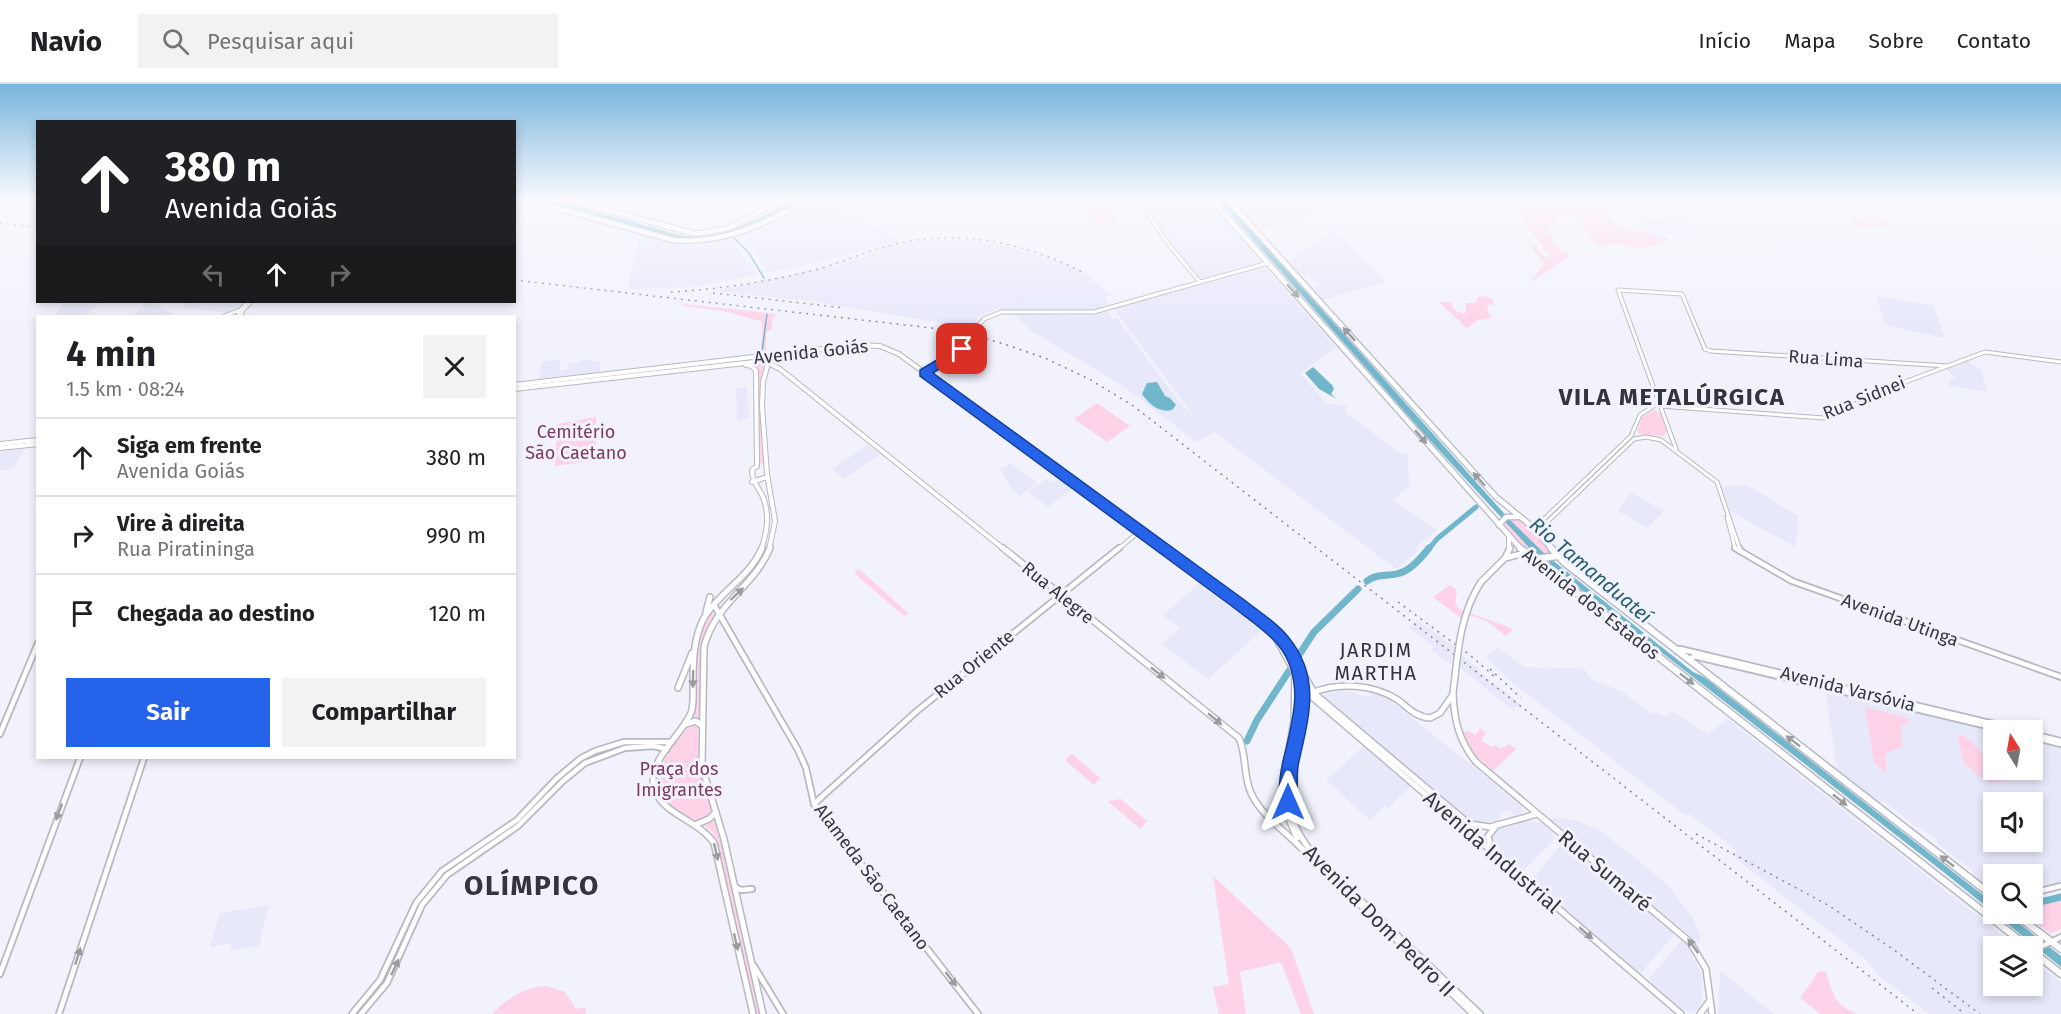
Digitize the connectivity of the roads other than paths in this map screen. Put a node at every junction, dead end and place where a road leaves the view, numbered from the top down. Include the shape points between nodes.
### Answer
1 (1168, 243) edge
2 (1251, 243) edge
3 (1267, 243) edge
4 (1268, 263) junction
5 (1200, 282) junction
6 (770, 355) junction
7 (749, 358) junction
8 (2061, 362) edge
9 (768, 363) junction
10 (734, 364) junction
11 (1933, 366) joint
12 (1938, 367) junction
13 (924, 373) junction
14 (516, 387) edge
15 (516, 387) edge
16 (1659, 404) junction
17 (1649, 410) junction
18 (1662, 413) junction
19 (1634, 431) junction
20 (1670, 435) junction
21 (1642, 437) junction
22 (1659, 439) junction
23 (36, 440) edge
24 (36, 444) edge
25 (0, 446) edge
26 (1676, 449) junction
27 (757, 466) junction
28 (766, 468) junction
29 (767, 477) junction
30 (752, 482) junction
31 (1522, 518) junction
32 (1503, 520) junction
33 (1529, 524) junction
34 (1140, 531) junction
35 (1509, 537) junction
36 (1543, 537) junction
37 (1527, 554) junction
38 (1555, 557) junction
39 (1533, 558) junction
40 (1502, 560) junction
41 (1060, 596) junction
42 (710, 597) dead end
43 (714, 605) junction
44 (720, 612) junction
45 (705, 615) junction
46 (1269, 627) joint
47 (36, 648) edge
48 (1679, 650) junction
49 (694, 651) junction
50 (1689, 661) junction
51 (1297, 671) junction
52 (2061, 676) edge
53 (678, 688) dead end
54 (1321, 689) junction
55 (1304, 690) junction
56 (1453, 693) junction
57 (1312, 695) junction
58 (1324, 701) junction
59 (1300, 703) junction
60 (1337, 715) junction
61 (1983, 722) edge
62 (685, 724) junction
63 (1983, 725) edge
64 (702, 726) junction
65 (0, 734) edge
66 (2043, 738) edge
67 (673, 742) junction
68 (2061, 742) edge
69 (668, 749) junction
70 (80, 759) edge
71 (144, 759) edge
72 (814, 804) junction
73 (1527, 806) junction
74 (716, 812) junction
75 (1537, 814) junction
76 (1528, 817) junction
77 (1547, 823) junction
78 (697, 824) junction
79 (1497, 825) junction
80 (1492, 851) junction
81 (1305, 852) junction
82 (734, 886) junction
83 (2061, 886) edge
84 (752, 889) dead end
85 (2043, 890) edge
86 (1983, 891) edge
87 (1983, 910) edge
88 (2000, 924) edge
89 (2027, 924) edge
90 (2014, 936) edge
91 (2061, 937) edge
92 (2049, 943) junction
93 (2043, 946) edge
94 (2061, 949) edge
95 (2043, 958) edge
96 (752, 962) junction
97 (0, 974) edge
98 (2061, 974) edge
99 (1709, 1001) junction
100 (59, 1014) edge
101 (352, 1014) edge
102 (361, 1014) edge
103 (753, 1014) edge
104 (764, 1014) edge
105 (783, 1014) edge
106 (978, 1014) edge
107 (1473, 1014) edge
108 (1480, 1014) edge
109 (1681, 1014) edge
110 (1700, 1014) edge
111 (1712, 1014) edge

1 - 5 main road
2 - 4 highway, Avenida dos Estados
31 -> 3 highway, Avenida dos Estados via 1496,496
4 - 5 main road
4 -> 32 highway, Avenida dos Estados
5 - 13 main road, bridge via 1095,312 997,313 984,319 962,349
6 - 7 main road, Avenida Goiás
6 - 9 main road
6 - 13 main road, Avenida Goiás via 870,344 895,351
7 - 10 main road via 733,361
7 - 14 main road, Avenida Goiás
8 - 12 main road, Rua Sidnei via 1991,351
9 - 10 main road, Avenida Goiás
9 - 28 main road via 762,390
9 - 41 main road, Rua Alegre via 788,375
10 - 15 main road, Avenida Goiás
10 - 27 main road via 752,366 756,371
11 - 12 main road
11 - 16 main road, Rua Lima via 1705,349 1682,294 1618,290
12 - 16 main road, Rua Sidnei via 1822,418
13 - 34 main road, Avenida Goiás
16 - 17 main road
16 - 18 main road
17 - 18 main road
17 - 19 main road via 1638,417
18 - 20 main road
19 - 21 main road
19 - 33 main road via 1542,521
20 - 22 main road
20 - 26 main road
21 - 22 main road
21 - 36 main road via 1634,439 1546,523
22 - 26 main road, Avenida Utinga
23 - 25 main road
24 - 25 main road
26 - 52 main road, Avenida Utinga via 1717,482 1732,545 1743,554 1792,581
27 - 28 main road
27 - 30 main road via 752,470
28 - 29 main road
29 - 30 main road
44 -> 29 main road via 751,579 773,542 776,512
30 - 43 main road via 765,505 765,539 747,571
31 - 32 highway
31 - 33 highway, Avenida dos Estados
32 - 35 highway, Avenida dos Estados
33 - 36 highway, Avenida dos Estados
34 - 41 main road, Rua Oriente
34 - 46 main road, Avenida Goiás
35 - 37 highway, Avenida dos Estados
35 - 40 main road via 1510,547
36 - 38 highway, Avenida dos Estados
37 - 39 highway, Avenida dos Estados
37 - 40 main road via 1516,553
38 - 39 highway
38 - 48 highway, Avenida dos Estados
39 -> 87 highway, Avenida dos Estados
40 - 56 main road, Rua Sumaré, bridge via 1480,582 1466,609
41 - 72 main road, Rua Oriente via 890,733
41 -> 81 main road, Rua Alegre via 1239,738 1245,750 1248,786 1255,801
42 - 45 main road
43 - 44 main road, Alameda São Caetano
43 - 45 main road
44 - 64 main road via 705,642
44 - 72 main road, Alameda São Caetano via 802,758
45 - 49 main road
46 - 51 main road, Avenida Dom Pedro II via 1284,641
47 - 65 main road
48 - 50 highway, Avenida dos Estados
48 - 61 main road, Avenida Varsóvia
49 - 53 main road
49 -> 62 main road via 693,706
50 - 63 main road, Avenida Varsóvia via 1694,656
86 -> 50 highway, Avenida dos Estados
51 - 55 main road
51 - 57 main road, Avenida Industrial
51 - 59 main road, Avenida Dom Pedro II
54 - 56 main road via 1357,687 1379,691 1425,718 1436,716
54 - 57 main road
54 - 58 main road
55 - 57 main road, Avenida Industrial
55 - 59 main road, Avenida Dom Pedro II
56 - 73 main road, Rua Sumaré via 1456,730 1472,757
57 - 58 main road, Avenida Industrial
57 - 59 main road
57 - 60 main road, Avenida Industrial
58 - 60 main road, Avenida Industrial
59 - 81 main road, Avenida Dom Pedro II via 1282,789 1290,824
59 - 108 main road, Avenida Dom Pedro II via 1287,784 1300,836 1320,862
60 - 79 main road, Avenida Industrial via 1462,818 1478,826
60 - 80 main road, Avenida Industrial
62 - 64 main road via 696,721
62 - 67 main road
64 - 74 main road via 702,767
66 - 68 main road
67 - 69 main road
67 - 101 main road via 622,741 587,755 567,769 520,818 449,863 420,896 384,975
69 - 78 main road via 653,773 655,792 664,804
102 -> 69 main road via 391,976 422,907 450,872 519,826 568,775 588,761 622,748
70 -> 97 main road
100 -> 71 main road
72 -> 106 main road, Alameda São Caetano
73 - 75 main road, Rua Sumaré
73 - 76 main road
74 - 78 main road
74 - 82 main road
75 - 76 main road
75 - 77 main road, Rua Sumaré
76 - 77 main road
76 - 79 main road
99 -> 77 main road, Rua Sumaré via 1706,969 1690,942
78 -> 103 main road via 714,843
79 - 80 main road via 1488,838
80 -> 109 main road, Avenida Industrial
81 - 107 main road, Avenida Dom Pedro II
82 - 84 main road
82 - 96 main road
83 - 85 main road
88 - 90 highway, Avenida dos Estados
89 - 92 highway
91 - 92 main road
92 - 93 main road
92 - 94 highway
95 - 98 highway
96 - 104 main road
96 - 105 main road
99 - 110 main road
99 - 111 main road, Rua Sumaré

